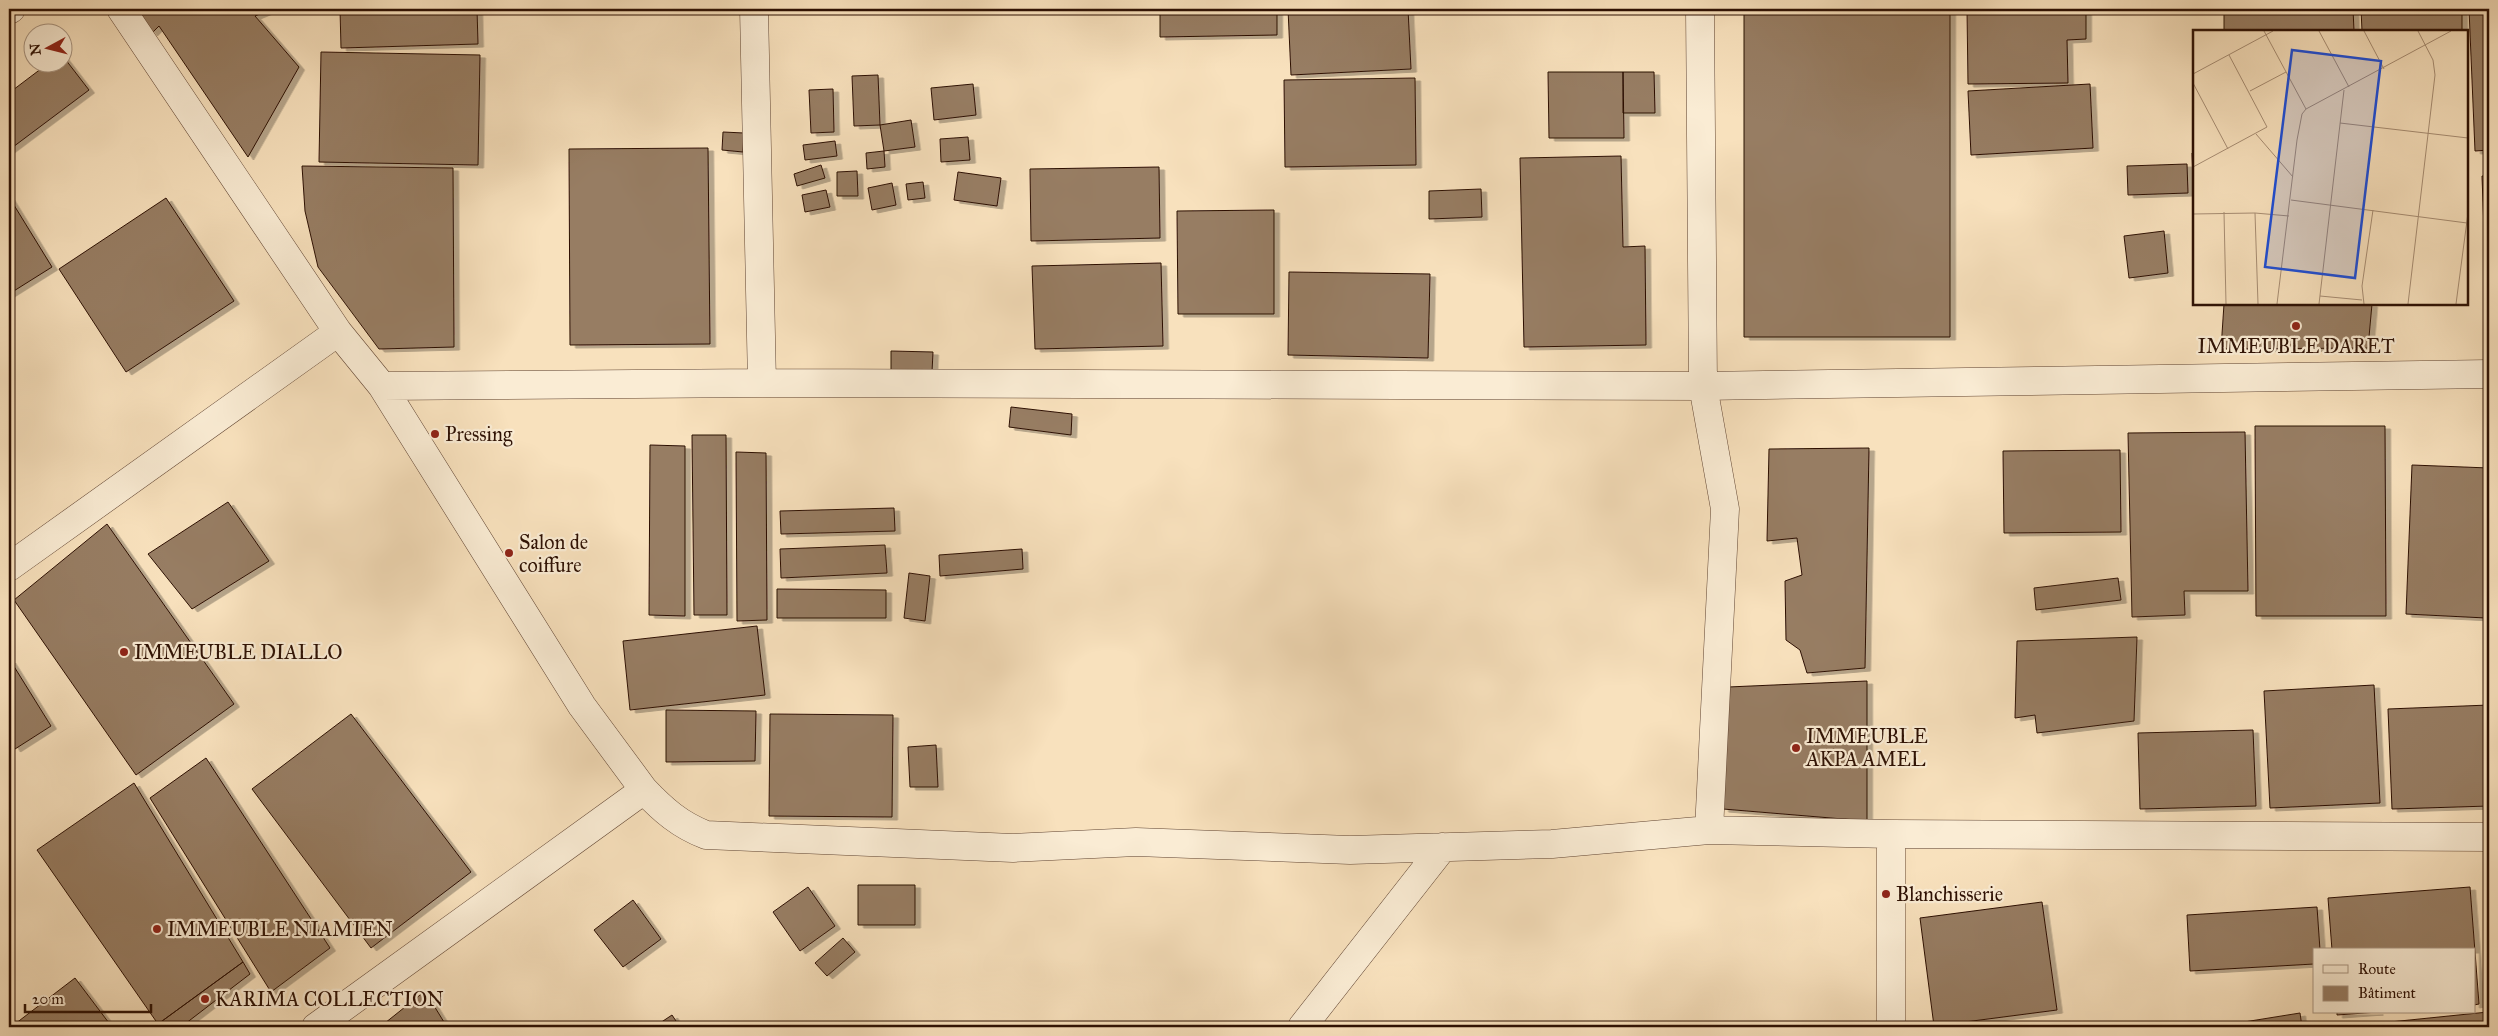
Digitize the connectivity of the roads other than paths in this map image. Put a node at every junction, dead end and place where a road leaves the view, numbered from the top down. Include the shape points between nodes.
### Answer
1 (121, 9) edge
2 (754, 9) edge
3 (1700, 9) edge
4 (338, 332) junction
5 (2489, 374) edge
6 (762, 383) junction
7 (382, 386) junction
8 (1703, 386) junction
9 (9, 567) edge
10 (644, 790) junction
11 (1709, 830) junction
12 (1891, 834) junction
13 (2489, 837) edge
14 (1443, 847) junction
15 (316, 1027) edge
16 (1302, 1027) edge
17 (1891, 1027) edge

1 - 4 street
2 - 6 street
3 - 8 street
4 - 7 street
4 - 9 street
5 - 8 street
6 - 7 street
6 - 8 street
7 - 10 street via 582,706
8 - 11 street via 1725,509
10 - 14 street via 665,812 688,828 706,835 1013,848 1136,842 1350,850
10 - 15 street
11 - 12 street
11 - 14 street via 1552,844
12 - 13 street
12 - 17 street
14 - 16 street

